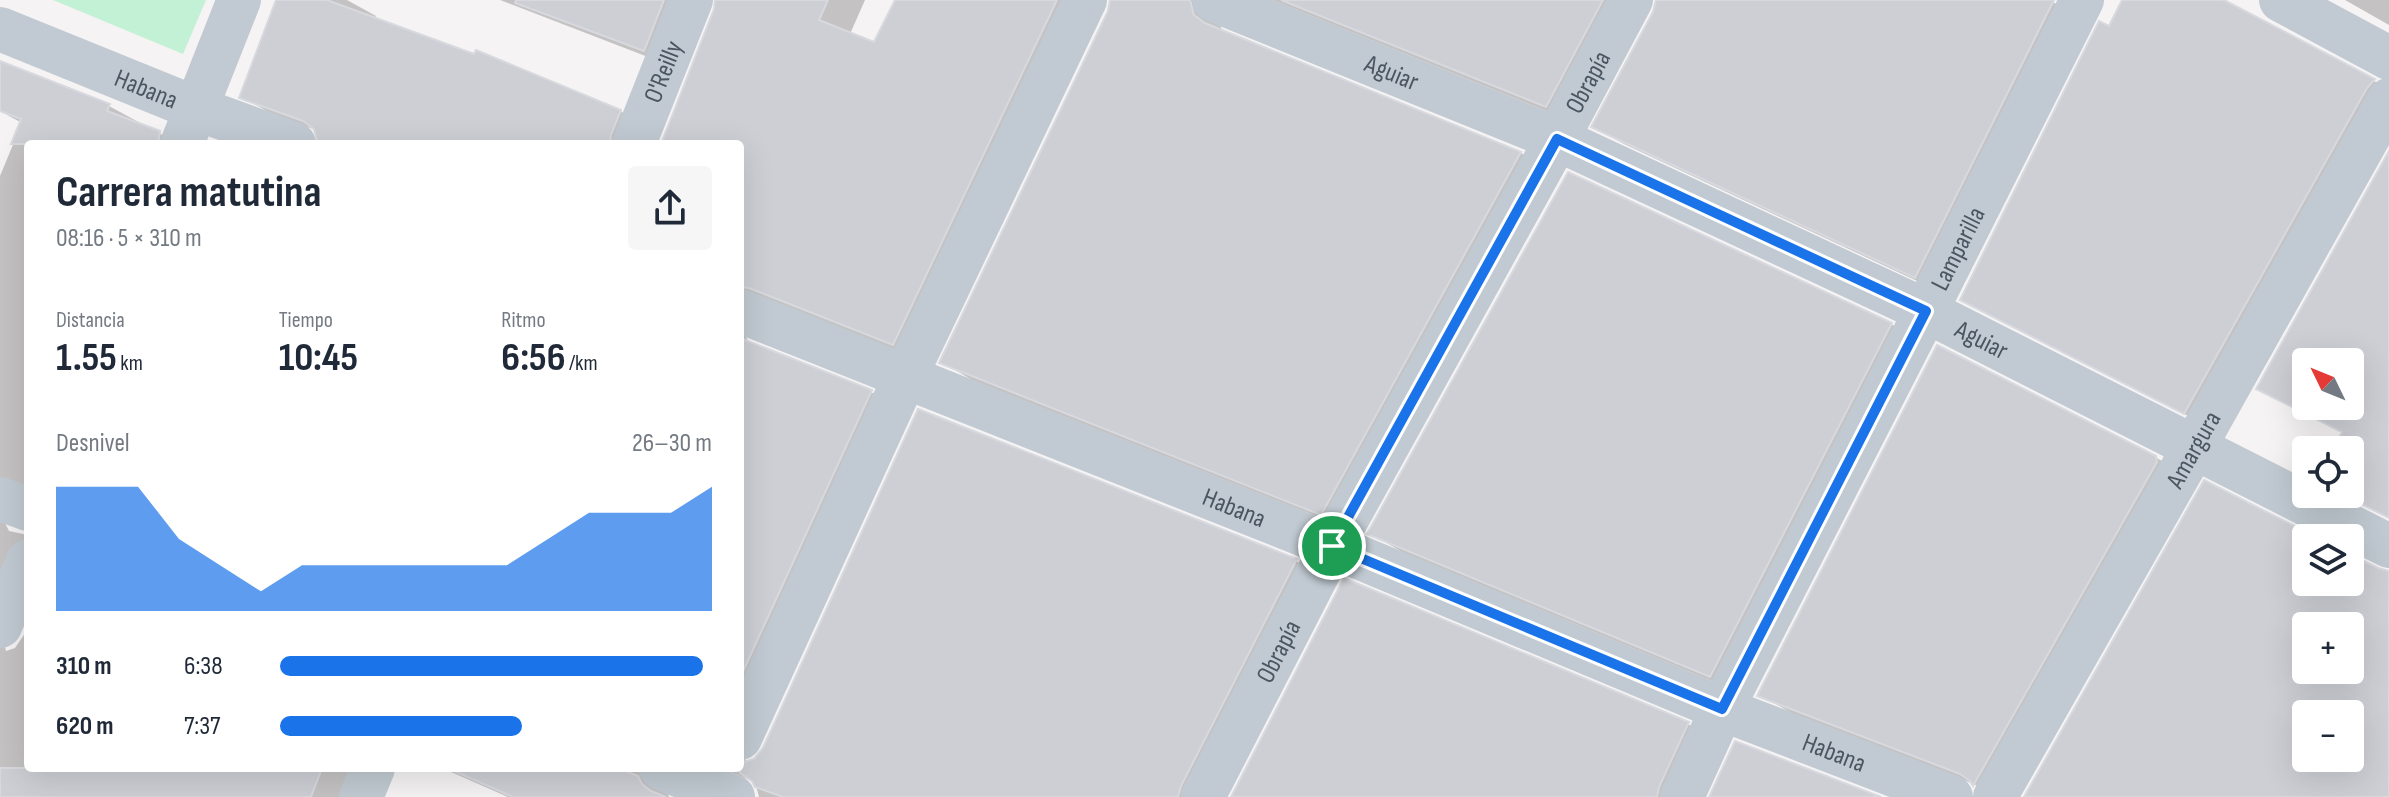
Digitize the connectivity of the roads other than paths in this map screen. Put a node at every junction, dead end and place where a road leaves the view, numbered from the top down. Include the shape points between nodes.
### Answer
1 (239, 0) edge
2 (691, 0) edge
3 (1085, 0) edge
4 (1214, 0) edge
5 (1631, 0) edge
6 (2082, 0) edge
7 (2281, 0) edge
8 (0, 29) edge
9 (2389, 58) edge
10 (2389, 100) edge
11 (188, 126) edge
12 (1557, 139) junction
13 (270, 140) edge
14 (636, 140) edge
15 (1926, 311) junction
16 (744, 313) edge
17 (906, 375) junction
18 (2195, 446) junction
19 (0, 499) edge
20 (24, 508) edge
21 (1332, 546) junction
22 (2389, 546) edge
23 (24, 570) edge
24 (0, 626) edge
25 (1722, 709) junction
26 (744, 729) edge
27 (371, 772) edge
28 (673, 772) edge
29 (722, 788) edge
30 (361, 797) edge
31 (1203, 797) edge
32 (1682, 797) edge
33 (1951, 797) edge
34 (1995, 797) edge

1 - 11 street
2 - 14 street, O'Reilly
3 - 17 street
4 - 12 street, Aguiar
5 - 12 street, Obrapía
6 - 15 street, Lamparilla
7 - 9 street
8 - 11 street, Habana
10 - 18 street, Amargura
11 - 13 street, Habana
12 - 15 street, Aguiar
12 - 21 street, Obrapía
15 - 18 street, Aguiar
15 - 25 street, Lamparilla
16 - 17 street, Habana
17 - 21 street, Habana
17 - 26 street
18 - 22 street, Aguiar
18 - 34 street, Amargura
19 - 20 street
21 - 25 street, Habana
21 - 31 street, Obrapía
23 - 24 street
25 - 32 street, Lamparilla
25 - 33 street, Habana
27 - 30 street
28 - 29 street

